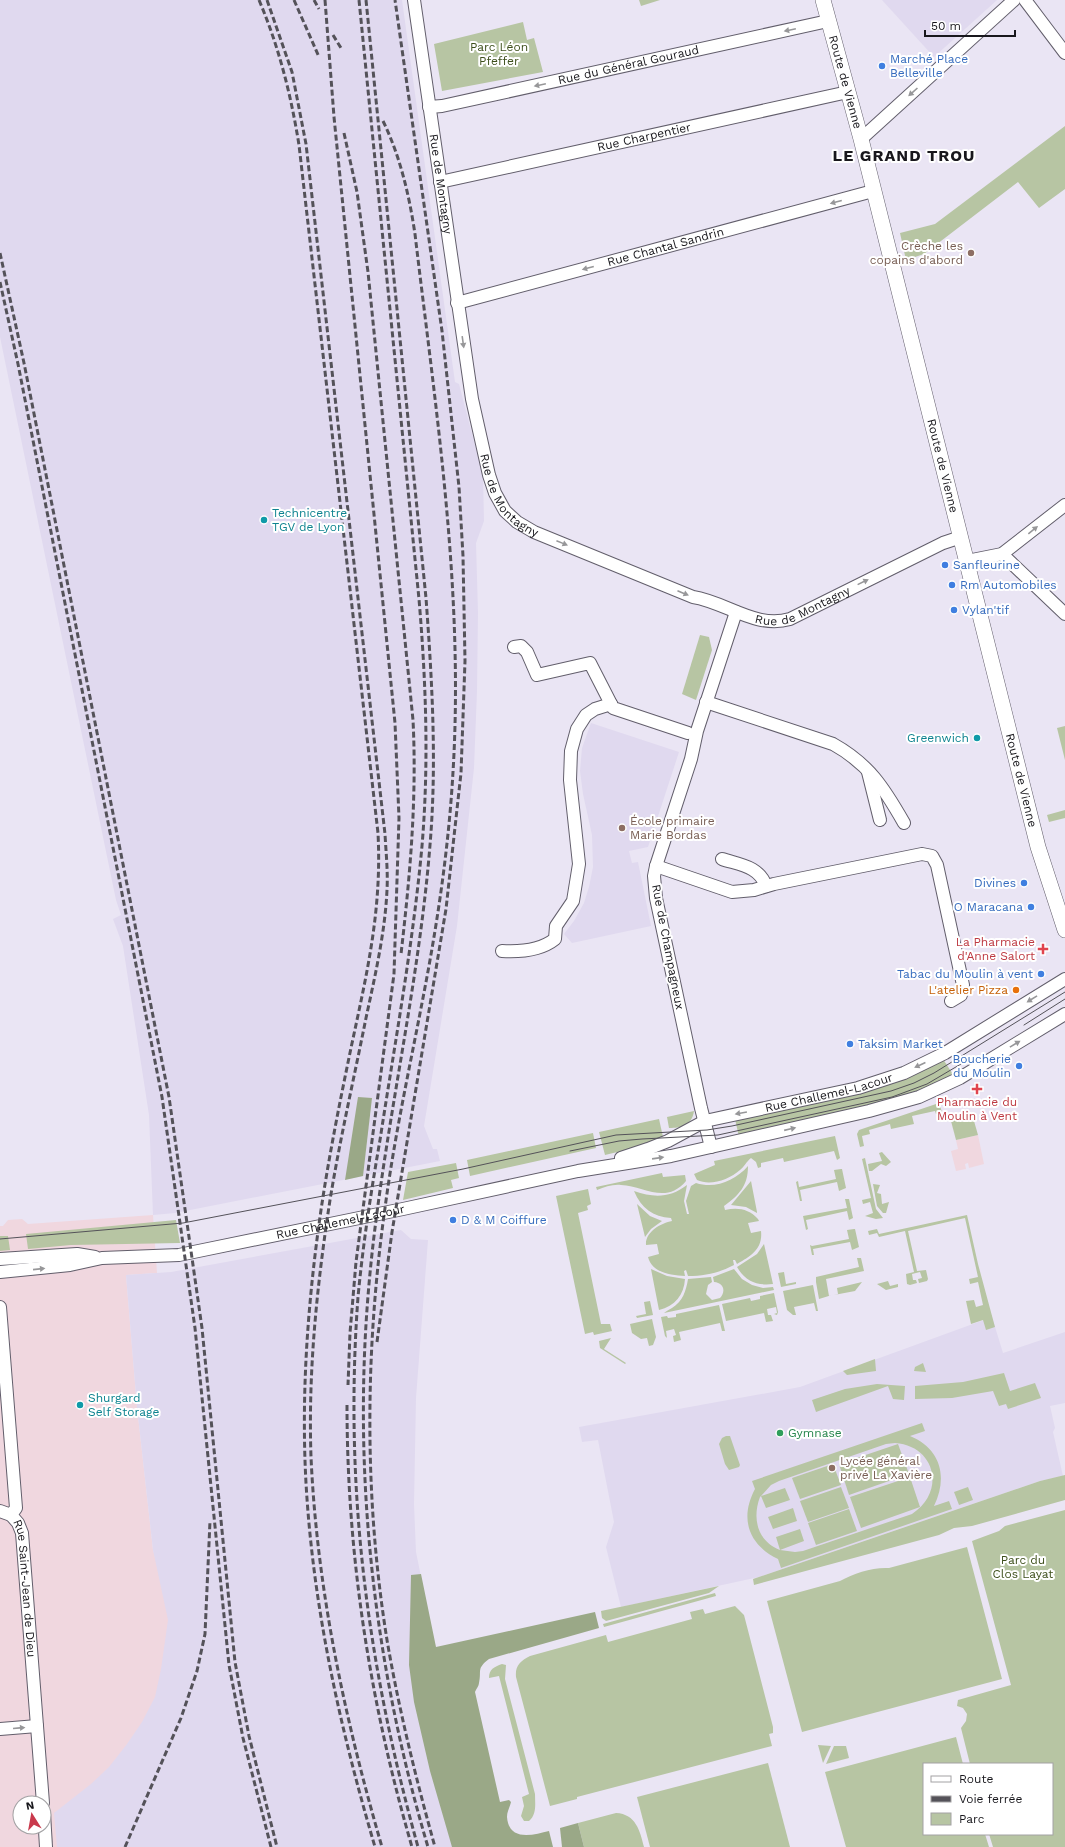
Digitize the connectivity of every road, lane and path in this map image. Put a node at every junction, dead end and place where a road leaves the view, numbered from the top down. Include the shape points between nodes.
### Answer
1 (414, 0) edge
2 (823, 0) edge
3 (1014, 0) edge
4 (1025, 0) edge
5 (828, 21) junction
6 (1065, 53) edge
7 (848, 92) junction
8 (429, 108) junction
9 (861, 139) junction
10 (440, 182) junction
11 (873, 191) junction
12 (457, 303) junction
13 (1065, 505) edge
14 (961, 537) junction
15 (1002, 554) junction
16 (967, 561) junction
17 (736, 612) junction
18 (1065, 614) edge
19 (514, 647) dead end
20 (706, 702) junction
21 (611, 704) junction
22 (688, 733) dead end
23 (867, 769) junction
24 (880, 820) dead end
25 (904, 823) dead end
26 (722, 859) dead end
27 (656, 866) junction
28 (770, 885) junction
29 (1065, 930) edge
30 (502, 951) dead end
31 (1065, 978) edge
32 (952, 1001) dead end
33 (1065, 1014) edge
34 (705, 1121) junction
35 (711, 1147) junction
36 (578, 1171) junction
37 (102, 1258) junction
38 (0, 1259) edge
39 (0, 1272) edge
40 (0, 1307) edge
41 (6, 1513) edge
42 (37, 1726) junction
43 (0, 1729) edge
44 (42, 1795) edge
45 (45, 1835) edge
46 (46, 1847) edge

1 - 8 street, Rue de Montagny
2 - 5 main road, Route de Vienne
3 -> 9 street
4 - 6 street
5 - 7 main road, Route de Vienne
5 -> 8 street, Rue du Général Gouraud
7 - 9 main road, Route de Vienne
7 - 10 street, Rue Charpentier
8 - 10 street, Rue de Montagny
9 - 11 main road, Route de Vienne
10 - 12 street, Rue de Montagny
11 -> 12 street, Rue Chantal Sandrin
11 - 14 main road, Route de Vienne
12 -> 17 street, Rue de Montagny via 472,399 489,475 505,510 517,522 534,532
15 -> 13 street
14 - 16 main road, Route de Vienne
17 -> 14 street, Rue de Montagny via 760,621 774,622 790,618 943,543
15 - 16 street
15 - 18 street
16 - 29 main road, Route de Vienne via 1038,847
17 - 20 street, Rue de Champagneux
19 - 21 street via 521,646 527,652 537,675 590,664
20 - 23 street via 833,744 850,754
20 - 27 street, Rue de Champagneux via 691,759
21 - 22 street via 613,708
21 - 30 street via 586,715 577,729 571,751 570,780 579,864 573,901 556,926 555,939 547,946 518,952
23 - 24 street
23 - 25 street via 882,786
26 - 28 street via 756,870
27 - 28 street via 732,892 745,892
27 - 34 street, Rue de Champagneux via 656,898
28 - 32 street via 922,854 932,856 937,865 963,985 961,995
31 -> 34 street, Rue Challemel-Lacour via 945,1053 904,1073 858,1088
35 -> 33 street, Rue Challemel-Lacour via 869,1111 919,1096 960,1078
34 - 35 street, Rue de Champagneux
34 - 36 street, Rue Challemel-Lacour via 648,1150
36 -> 35 street, Rue Challemel-Lacour
36 - 37 street, Rue Challemel-Lacour via 179,1255
37 - 38 street, Rue Challemel-Lacour via 77,1254
39 -> 37 street, Rue Challemel-Lacour via 70,1265
40 - 41 street, Rue Saint-Jean de Dieu via 16,1508
41 - 42 street, Rue Saint-Jean de Dieu via 18,1523 22,1534
43 -> 42 street
42 - 44 street, Rue Saint-Jean de Dieu
45 - 46 street

